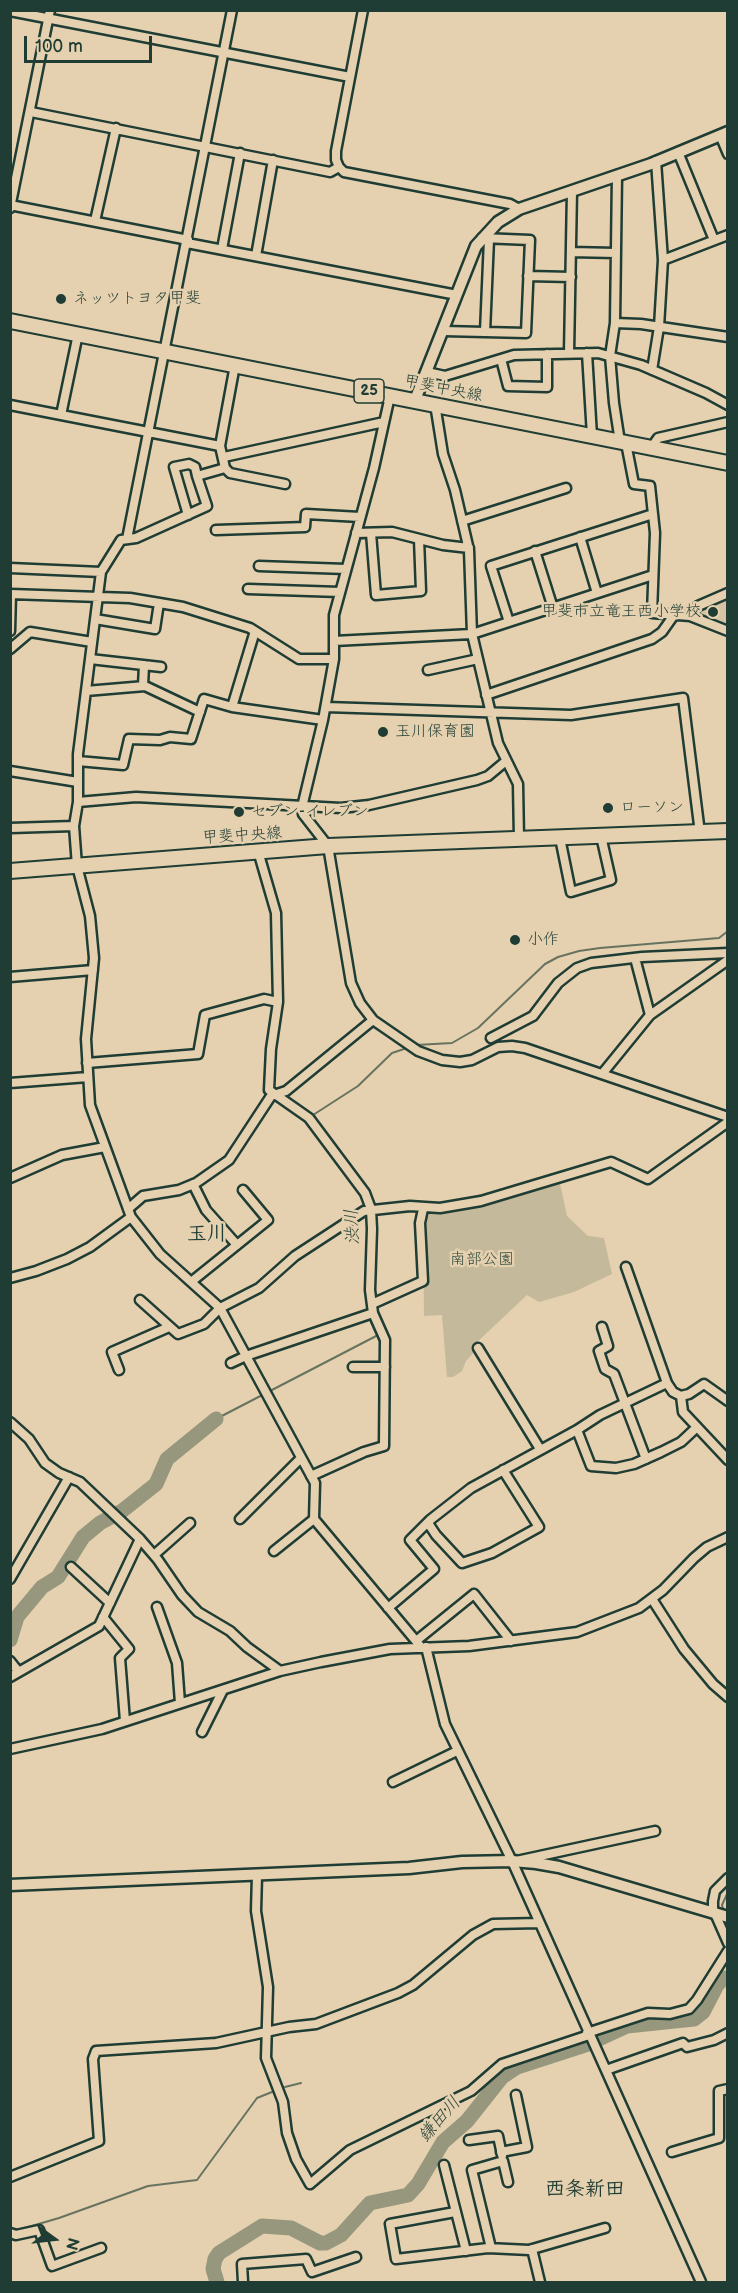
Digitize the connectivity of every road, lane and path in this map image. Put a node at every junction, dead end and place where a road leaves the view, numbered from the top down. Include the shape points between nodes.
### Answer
1 (232, 10) edge
2 (363, 10) edge
3 (10, 11) edge
4 (49, 14) edge
5 (223, 52) junction
6 (350, 77) junction
7 (31, 112) junction
8 (116, 128) junction
9 (724, 133) edge
10 (206, 146) junction
11 (678, 152) junction
12 (240, 153) junction
13 (728, 154) edge
14 (273, 160) junction
15 (656, 161) junction
16 (339, 167) junction
17 (617, 175) junction
18 (572, 191) junction
19 (11, 206) edge
20 (519, 209) junction
21 (95, 222) junction
22 (728, 235) edge
23 (486, 238) junction
24 (714, 240) junction
25 (187, 241) junction
26 (222, 249) junction
27 (571, 252) junction
28 (616, 253) junction
29 (256, 256) junction
30 (663, 260) junction
31 (528, 276) junction
32 (571, 278) junction
33 (457, 295) junction
34 (10, 321) edge
35 (615, 323) junction
36 (659, 327) junction
37 (444, 331) junction
38 (485, 332) junction
39 (78, 334) junction
40 (728, 337) edge
41 (165, 351) junction
42 (569, 353) junction
43 (587, 353) junction
44 (547, 354) junction
45 (610, 356) junction
46 (501, 359) junction
47 (235, 365) junction
48 (651, 370) junction
49 (427, 372) junction
50 (390, 396) junction
51 (415, 400) junction
52 (435, 404) junction
53 (10, 405) edge
54 (728, 405) edge
55 (61, 415) junction
56 (384, 422) junction
57 (728, 422) edge
58 (149, 433) junction
59 (592, 436) junction
60 (623, 442) junction
61 (220, 446) junction
62 (651, 448) junction
63 (224, 457) junction
64 (728, 463) edge
65 (225, 468) junction
66 (197, 476) junction
67 (285, 484) dead end
68 (566, 488) dead end
69 (653, 514) junction
70 (188, 515) junction
71 (360, 517) junction
72 (462, 521) junction
73 (216, 530) dead end
74 (356, 533) junction
75 (371, 533) junction
76 (580, 537) junction
77 (127, 539) junction
78 (419, 539) junction
79 (469, 548) junction
80 (535, 551) junction
81 (259, 566) dead end
82 (10, 568) edge
83 (346, 569) junction
84 (101, 572) junction
85 (653, 575) junction
86 (248, 589) dead end
87 (340, 592) junction
88 (597, 593) junction
89 (728, 593) edge
90 (11, 594) edge
91 (98, 597) junction
92 (159, 603) junction
93 (553, 608) junction
94 (674, 615) junction
95 (690, 616) junction
96 (95, 619) junction
97 (509, 622) junction
98 (11, 629) edge
99 (255, 631) junction
100 (728, 631) edge
101 (472, 634) junction
102 (334, 641) junction
103 (92, 642) junction
104 (10, 649) edge
105 (90, 658) junction
106 (334, 659) junction
107 (478, 659) junction
108 (144, 665) junction
109 (161, 668) dead end
110 (428, 670) dead end
111 (142, 686) junction
112 (86, 691) junction
113 (486, 695) junction
114 (232, 706) junction
115 (326, 707) junction
116 (200, 712) junction
117 (491, 713) junction
118 (323, 720) junction
119 (78, 761) junction
120 (506, 761) junction
121 (10, 771) edge
122 (78, 782) junction
123 (78, 802) junction
124 (302, 807) junction
125 (74, 826) junction
126 (10, 828) edge
127 (728, 831) edge
128 (700, 832) junction
129 (601, 836) junction
130 (560, 838) junction
131 (519, 839) junction
132 (328, 846) junction
133 (258, 851) junction
134 (76, 866) junction
135 (10, 871) edge
136 (728, 953) edge
137 (635, 958) junction
138 (728, 960) edge
139 (93, 970) junction
140 (10, 977) edge
141 (278, 1002) junction
142 (650, 1015) junction
143 (373, 1020) junction
144 (491, 1038) dead end
145 (87, 1063) junction
146 (602, 1074) junction
147 (88, 1077) junction
148 (10, 1083) edge
149 (274, 1095) junction
150 (728, 1117) edge
151 (728, 1122) edge
152 (105, 1147) junction
153 (10, 1178) edge
154 (193, 1184) junction
155 (243, 1190) dead end
156 (370, 1209) junction
157 (423, 1209) junction
158 (129, 1213) junction
159 (237, 1245) junction
160 (626, 1267) dead end
161 (10, 1278) edge
162 (191, 1282) junction
163 (140, 1300) dead end
164 (220, 1308) junction
165 (372, 1309) junction
166 (169, 1327) junction
167 (602, 1327) dead end
168 (478, 1348) dead end
169 (246, 1356) junction
170 (231, 1363) dead end
171 (353, 1367) dead end
172 (385, 1367) junction
173 (119, 1370) dead end
174 (667, 1383) junction
175 (681, 1396) junction
176 (728, 1401) edge
177 (625, 1403) junction
178 (10, 1422) edge
179 (696, 1428) junction
180 (577, 1430) junction
181 (540, 1449) junction
182 (301, 1458) junction
183 (646, 1459) junction
184 (728, 1460) edge
185 (503, 1470) junction
186 (310, 1476) junction
187 (69, 1477) junction
188 (240, 1519) dead end
189 (314, 1519) junction
190 (190, 1523) dead end
191 (428, 1523) junction
192 (728, 1537) edge
193 (140, 1539) junction
194 (274, 1551) dead end
195 (154, 1556) junction
196 (71, 1567) dead end
197 (10, 1579) edge
198 (652, 1599) junction
199 (110, 1603) junction
200 (157, 1607) dead end
201 (388, 1608) junction
202 (103, 1617) junction
203 (512, 1641) junction
204 (421, 1645) junction
205 (10, 1661) edge
206 (280, 1671) junction
207 (14, 1674) edge
208 (222, 1692) junction
209 (728, 1697) edge
210 (180, 1703) junction
211 (125, 1721) junction
212 (201, 1732) dead end
213 (10, 1749) edge
214 (457, 1751) junction
215 (393, 1782) dead end
216 (655, 1832) dead end
217 (512, 1862) junction
218 (257, 1875) junction
219 (728, 1878) edge
220 (10, 1885) edge
221 (720, 1915) edge
222 (539, 1923) junction
223 (728, 1943) edge
224 (728, 1951) edge
225 (267, 2031) junction
226 (728, 2033) edge
227 (588, 2034) junction
228 (606, 2070) junction
229 (728, 2089) edge
230 (516, 2095) dead end
231 (469, 2140) dead end
232 (672, 2152) dead end
233 (502, 2157) junction
234 (444, 2165) dead end
235 (10, 2177) edge
236 (508, 2182) dead end
237 (455, 2212) junction
238 (604, 2228) dead end
239 (10, 2233) edge
240 (100, 2248) dead end
241 (491, 2248) junction
242 (532, 2249) junction
243 (466, 2251) junction
244 (356, 2257) dead end
245 (699, 2282) edge
246 (243, 2283) edge
247 (540, 2283) edge

1 - 5 street
2 - 6 street
3 - 4 street
4 - 5 street
4 - 7 street
5 - 6 street
5 - 10 street
6 - 16 street via 336,151
7 - 8 street
7 - 19 street
8 - 10 street
8 - 21 street
9 - 11 street
9 - 13 street
10 - 12 street
10 - 25 street
11 - 15 street
11 - 24 street
12 - 14 street
12 - 26 street
14 - 16 street via 330,172
14 - 29 street
15 - 17 street
15 - 30 street
16 - 20 street via 344,172 510,204
17 - 18 street
17 - 28 street
18 - 20 street
18 - 27 street
19 - 21 street
20 - 23 street via 498,222
21 - 25 street
22 - 24 street
23 - 31 street via 530,240
23 - 33 street via 476,246
23 - 38 street
24 - 30 street
25 - 26 street
25 - 41 street
26 - 29 street
27 - 28 street
27 - 32 street
28 - 35 street
29 - 33 street
30 - 36 street
31 - 32 street
31 - 38 street via 526,333
32 - 42 street
33 - 37 street
34 - 39 main road, 甲斐中央線 / 25
35 - 36 street
35 - 45 street
36 - 40 street
36 - 48 street
37 - 38 street
37 - 49 street
39 - 41 main road, 甲斐中央線 / 25
39 - 55 street
41 - 47 main road, 甲斐中央線 / 25
41 - 58 street
42 - 43 street
42 - 44 street
43 - 45 street
43 - 59 street
44 - 46 street
44 - 46 street via 547,387 508,386
45 - 48 street
45 - 60 street via 614,403
46 - 49 street via 445,376
47 - 50 main road, 甲斐中央線 / 25
47 - 61 street
48 - 54 street
49 - 51 street
50 - 51 main road, 甲斐中央線 / 25
50 - 56 street
51 - 52 main road, 甲斐中央線 / 25
52 - 59 main road, 甲斐中央線 / 25
52 - 72 street via 443,454
53 - 55 street
55 - 58 street
56 - 63 street
56 - 71 street
57 - 62 street via 658,438
58 - 61 street
58 - 77 street
59 - 60 main road, 甲斐中央線 / 25
60 - 62 main road, 甲斐中央線 / 25
60 - 69 street via 634,484 650,486
61 - 63 street
62 - 64 main road, 甲斐中央線 / 25
63 - 65 street
65 - 66 street
65 - 67 street via 230,473
66 - 70 street via 207,506
66 - 70 street via 195,467 189,464 174,467
68 - 72 street
69 - 76 street
69 - 85 street
70 - 77 street
71 - 73 street via 306,514 305,527
71 - 74 street
72 - 79 street
74 - 75 street
74 - 83 street
75 - 78 street via 393,532
75 - 78 street via 376,595 421,591
76 - 80 street
76 - 88 street
77 - 84 street via 121,540
78 - 79 street
79 - 101 street
80 - 93 street
80 - 97 street via 491,566
81 - 83 street
82 - 84 street
83 - 87 street
84 - 91 street
85 - 88 street
85 - 94 street via 652,613
86 - 87 street
87 - 102 street via 334,615
88 - 93 street
89 - 95 street via 698,606
90 - 91 street
90 - 98 street
91 - 92 street
91 - 96 street
92 - 96 street via 154,629
92 - 99 street
93 - 97 street
94 - 95 street
94 - 113 street via 652,639
95 - 100 street
96 - 103 street
97 - 101 street
99 - 106 street via 299,659
99 - 114 street
101 - 102 street
101 - 107 street
102 - 106 street
103 - 104 street via 30,632
103 - 105 street
105 - 108 street
105 - 112 street
106 - 115 street
107 - 110 street
107 - 113 street
108 - 109 street
108 - 111 street
111 - 112 street
111 - 116 street
112 - 119 street
113 - 117 street
114 - 116 street via 204,699
114 - 118 street
115 - 117 street
115 - 118 street
116 - 119 street via 191,739 129,739 123,765
117 - 120 street
117 - 128 street via 571,715 683,698
118 - 124 street
119 - 122 street
120 - 124 street via 477,780 369,805
120 - 131 street via 518,784
121 - 122 street
122 - 123 street
123 - 124 street via 136,797
123 - 125 street
124 - 132 street via 303,814
125 - 126 street
125 - 134 street
127 - 128 main road, 甲斐中央線
128 - 129 main road, 甲斐中央線
129 - 130 main road, 甲斐中央線
129 - 130 street via 611,880 571,892
130 - 131 main road, 甲斐中央線
131 - 132 main road, 甲斐中央線
132 - 133 main road, 甲斐中央線
132 - 143 street via 351,983
133 - 134 main road, 甲斐中央線
133 - 141 street via 276,913
134 - 135 main road, 甲斐中央線
134 - 139 street via 90,916
136 - 137 street
137 - 142 street
137 - 144 street via 577,968 558,983 533,1016
138 - 142 street
139 - 140 street
139 - 145 street
141 - 145 street via 264,999 205,1015 198,1054
141 - 149 street via 269,1090
142 - 146 street
143 - 146 street via 418,1051 442,1060 472,1060 498,1047 512,1046
143 - 149 street via 286,1091
145 - 147 street
146 - 150 street
147 - 148 street
147 - 152 street via 90,1105
149 - 154 street via 229,1160
149 - 156 street via 309,1118 365,1193
151 - 157 street via 648,1179 611,1162 481,1201
152 - 153 street via 62,1155
152 - 158 street
154 - 158 street via 143,1197
154 - 159 street via 206,1210
155 - 159 street via 268,1220
156 - 157 street
156 - 164 street via 295,1256 259,1287
156 - 165 street
157 - 165 street via 423,1281
158 - 161 street via 90,1247
158 - 162 street via 160,1254
159 - 162 street
160 - 174 street
162 - 164 street
163 - 166 street
164 - 166 street via 204,1324 178,1334
164 - 169 street
165 - 169 street
165 - 172 street via 385,1340
166 - 173 street via 112,1352
167 - 177 street via 608,1347 598,1352 605,1369 614,1374
168 - 181 street
169 - 170 street
169 - 182 street
171 - 172 street
172 - 186 street via 384,1446
174 - 175 street
174 - 177 street
175 - 176 street via 704,1384
175 - 179 street via 683,1412
177 - 180 street
177 - 183 street
178 - 187 street via 29,1439 45,1463
179 - 183 street via 681,1442
179 - 184 street
180 - 181 street
180 - 183 street via 591,1466 616,1468
181 - 185 street
182 - 186 street
182 - 188 street
185 - 191 street via 471,1488
185 - 191 street via 539,1527 462,1563
186 - 189 street via 315,1483
187 - 193 street via 80,1482
187 - 197 street
189 - 194 street
189 - 201 street
190 - 195 street
191 - 201 street via 410,1540 434,1569
192 - 198 street via 694,1558
193 - 195 street
193 - 199 street
195 - 206 street via 198,1612 230,1631
196 - 199 street
198 - 203 street via 639,1608 577,1632
198 - 209 street via 684,1649
199 - 202 street
200 - 210 street via 177,1663
201 - 204 street
202 - 207 street via 99,1626 87,1634
202 - 211 street via 129,1649 120,1658
203 - 204 street via 469,1646
203 - 204 street via 474,1594
204 - 206 street
204 - 214 street
205 - 207 street
206 - 208 street
208 - 210 street
208 - 212 street
210 - 211 street
211 - 213 street
214 - 215 street
214 - 217 street
216 - 217 street
217 - 218 street
217 - 221 street via 559,1867
217 - 222 street
218 - 220 street
218 - 225 street via 256,1911 268,1987
219 - 221 street via 713,1900
221 - 223 street
222 - 225 street via 493,1924 472,1935 426,1976 398,1993 316,2024
222 - 227 street
224 - 227 street via 689,2009 670,2014 648,2013
225 - 227 street via 266,2058 283,2102 287,2133 310,2184 351,2150 471,2091 502,2064
225 - 235 street via 216,2043 96,2051 93,2059 99,2141
226 - 228 street via 687,2047 683,2043
227 - 228 street
228 - 245 street
229 - 232 street via 720,2091 719,2138
230 - 233 street via 527,2147
231 - 233 street via 498,2136
233 - 236 street
233 - 241 street via 472,2170
234 - 237 street
237 - 243 street
237 - 243 street via 390,2224 396,2259
238 - 242 street
239 - 240 street via 39,2230 52,2266
241 - 242 street
241 - 243 street
242 - 247 street
244 - 246 street via 312,2272 306,2259 242,2264

